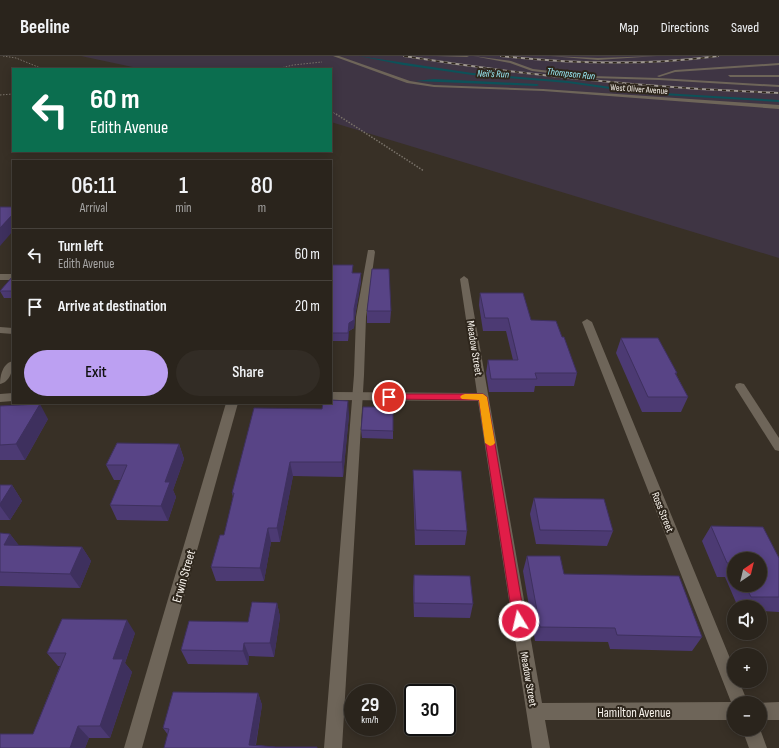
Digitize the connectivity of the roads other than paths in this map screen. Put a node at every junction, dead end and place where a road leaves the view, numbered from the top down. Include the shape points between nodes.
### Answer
1 (335, 56) edge
2 (438, 56) edge
3 (467, 56) edge
4 (475, 56) edge
5 (552, 56) edge
6 (655, 56) edge
7 (779, 64) edge
8 (665, 74) junction
9 (716, 76) dead end
10 (724, 76) dead end
11 (779, 76) edge
12 (659, 79) junction
13 (779, 86) edge
14 (779, 107) edge
15 (371, 252) dead end
16 (0, 277) edge
17 (12, 277) edge
18 (464, 279) dead end
19 (587, 322) dead end
20 (0, 330) edge
21 (12, 330) edge
22 (12, 365) edge
23 (0, 381) edge
24 (740, 387) dead end
25 (332, 396) edge
26 (12, 397) edge
27 (358, 397) junction
28 (483, 397) junction
29 (0, 398) edge
30 (232, 404) edge
31 (779, 447) edge
32 (737, 696) edge
33 (767, 711) edge
34 (779, 711) edge
35 (534, 712) junction
36 (727, 712) edge
37 (753, 736) edge
38 (133, 748) edge
39 (333, 748) edge
40 (541, 748) edge
41 (758, 748) edge

1 - 14 street, West Oliver Avenue via 409,82 434,86 542,90
2 - 3 street
4 - 12 street via 511,62 532,70 554,74
5 - 6 street via 598,59
7 - 8 street via 675,71
8 - 9 street
8 - 12 street via 658,76
10 - 11 street
12 - 13 street
15 - 27 street via 361,317
16 - 17 street
18 - 28 street, Meadow Street
19 - 32 street, Ross Street
20 - 21 street
22 - 23 street
24 - 31 street
25 - 27 street
26 - 29 street
27 - 28 street
27 - 39 street
28 - 35 street, Meadow Street
30 - 38 street, Erwin Street
33 - 34 street
35 - 36 street, Hamilton Avenue
35 - 40 street, Meadow Street
37 - 41 street

